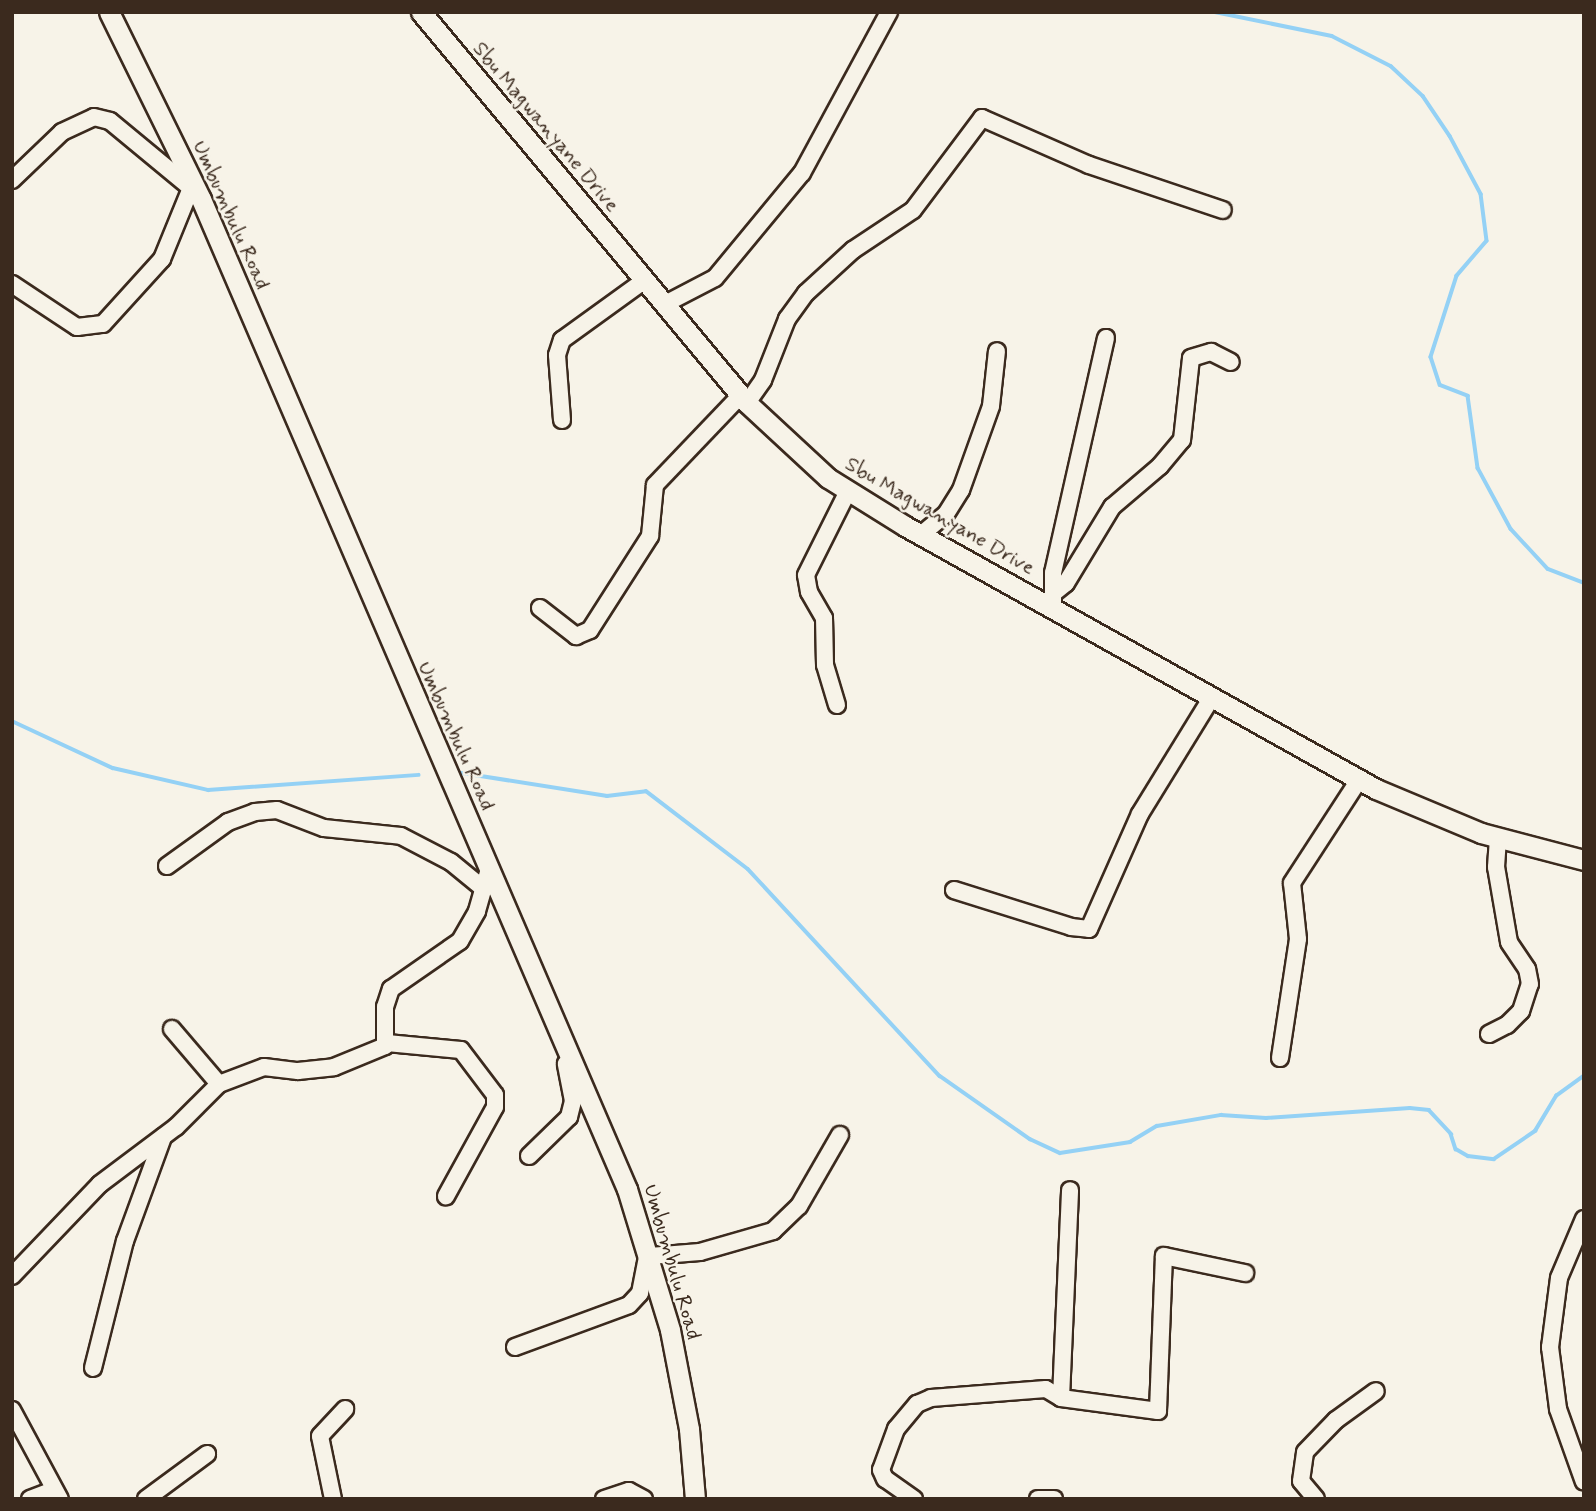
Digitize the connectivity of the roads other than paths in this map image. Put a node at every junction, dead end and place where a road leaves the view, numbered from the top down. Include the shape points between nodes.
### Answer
1 (109, 12) edge
2 (421, 12) edge
3 (889, 12) edge
4 (12, 180) edge
5 (195, 191) junction
6 (1223, 210) dead end
7 (645, 281) junction
8 (12, 284) edge
9 (665, 304) junction
10 (1107, 338) dead end
11 (997, 351) dead end
12 (1231, 362) dead end
13 (744, 399) junction
14 (562, 420) dead end
15 (848, 491) junction
16 (922, 534) junction
17 (1053, 599) junction
18 (540, 608) dead end
19 (1212, 697) junction
20 (837, 705) dead end
21 (1359, 780) junction
22 (1498, 839) junction
23 (1584, 860) edge
24 (167, 866) dead end
25 (489, 869) junction
26 (484, 889) junction
27 (954, 890) dead end
28 (172, 1029) dead end
29 (1489, 1034) dead end
30 (564, 1038) junction
31 (387, 1043) junction
32 (1280, 1058) dead end
33 (219, 1084) junction
34 (840, 1135) dead end
35 (163, 1137) junction
36 (529, 1156) dead end
37 (1070, 1190) dead end
38 (446, 1196) dead end
39 (1584, 1219) edge
40 (649, 1253) junction
41 (1245, 1273) dead end
42 (12, 1276) edge
43 (515, 1347) dead end
44 (93, 1368) dead end
45 (1376, 1391) dead end
46 (1061, 1398) junction
47 (345, 1409) dead end
48 (12, 1410) edge
49 (206, 1454) dead end
50 (1584, 1482) edge
51 (57, 1494) edge
52 (30, 1499) edge
53 (146, 1499) edge
54 (333, 1499) edge
55 (604, 1499) edge
56 (644, 1499) edge
57 (695, 1499) edge
58 (915, 1499) edge
59 (1038, 1499) edge
60 (1054, 1499) edge
61 (1316, 1499) edge

1 - 5 main road, Umbumbulu Road
2 - 7 main road, Sbu Magwanyane Drive
3 - 9 street via 802,173 715,278
4 - 5 street via 62,132 94,117 110,121
5 - 8 street via 162,259 103,324 77,327
5 - 25 main road, Umbumbulu Road
6 - 13 street via 1089,165 982,118 913,210 853,250 806,293 787,319 763,380
7 - 9 main road, Sbu Magwanyane Drive
7 - 14 street via 562,340 558,355
9 - 13 main road, Sbu Magwanyane Drive
10 - 17 street via 1054,573
11 - 16 street via 991,405 961,490 946,514
12 - 17 street via 1211,352 1191,358 1182,440 1160,466 1112,507
13 - 15 main road, Sbu Magwanyane Drive via 782,438
13 - 18 street via 655,485 650,536 590,630 576,636
15 - 16 main road, Sbu Magwanyane Drive
15 - 20 street via 806,575 809,592 824,618 825,665
16 - 17 main road, Sbu Magwanyane Drive
17 - 19 main road, Sbu Magwanyane Drive
19 - 21 main road, Sbu Magwanyane Drive
19 - 27 street via 1140,814 1089,929
21 - 22 main road, Sbu Magwanyane Drive via 1432,815
21 - 32 street via 1291,888 1298,939
22 - 23 main road, Sbu Magwanyane Drive
22 - 29 street via 1496,867 1509,942 1527,969 1530,984 1521,1011
24 - 26 street via 228,822 277,810 324,828 401,836 451,862
25 - 26 street
25 - 30 main road, Umbumbulu Road
26 - 31 street via 460,941 391,989 385,1007
28 - 33 street
30 - 36 street via 572,1109 565,1124
30 - 40 main road, Umbumbulu Road
31 - 33 street via 334,1067 264,1068
31 - 38 street via 461,1050 495,1095 495,1108
33 - 35 street
34 - 40 street via 784,1223 760,1236 700,1252
35 - 42 street via 100,1184
35 - 44 street via 125,1241
37 - 46 street
39 - 50 street via 1559,1278 1550,1348 1558,1409
40 - 43 street via 640,1293 629,1305
40 - 57 main road, Umbumbulu Road via 679,1373
41 - 46 street via 1164,1256 1157,1411
45 - 61 street via 1336,1420 1305,1451 1300,1462 1301,1481
46 - 58 street via 1035,1389 930,1398 916,1404 881,1458 886,1479
47 - 54 street via 320,1436
48 - 51 street
49 - 53 street
51 - 52 street
55 - 56 street via 629,1491
59 - 60 street

